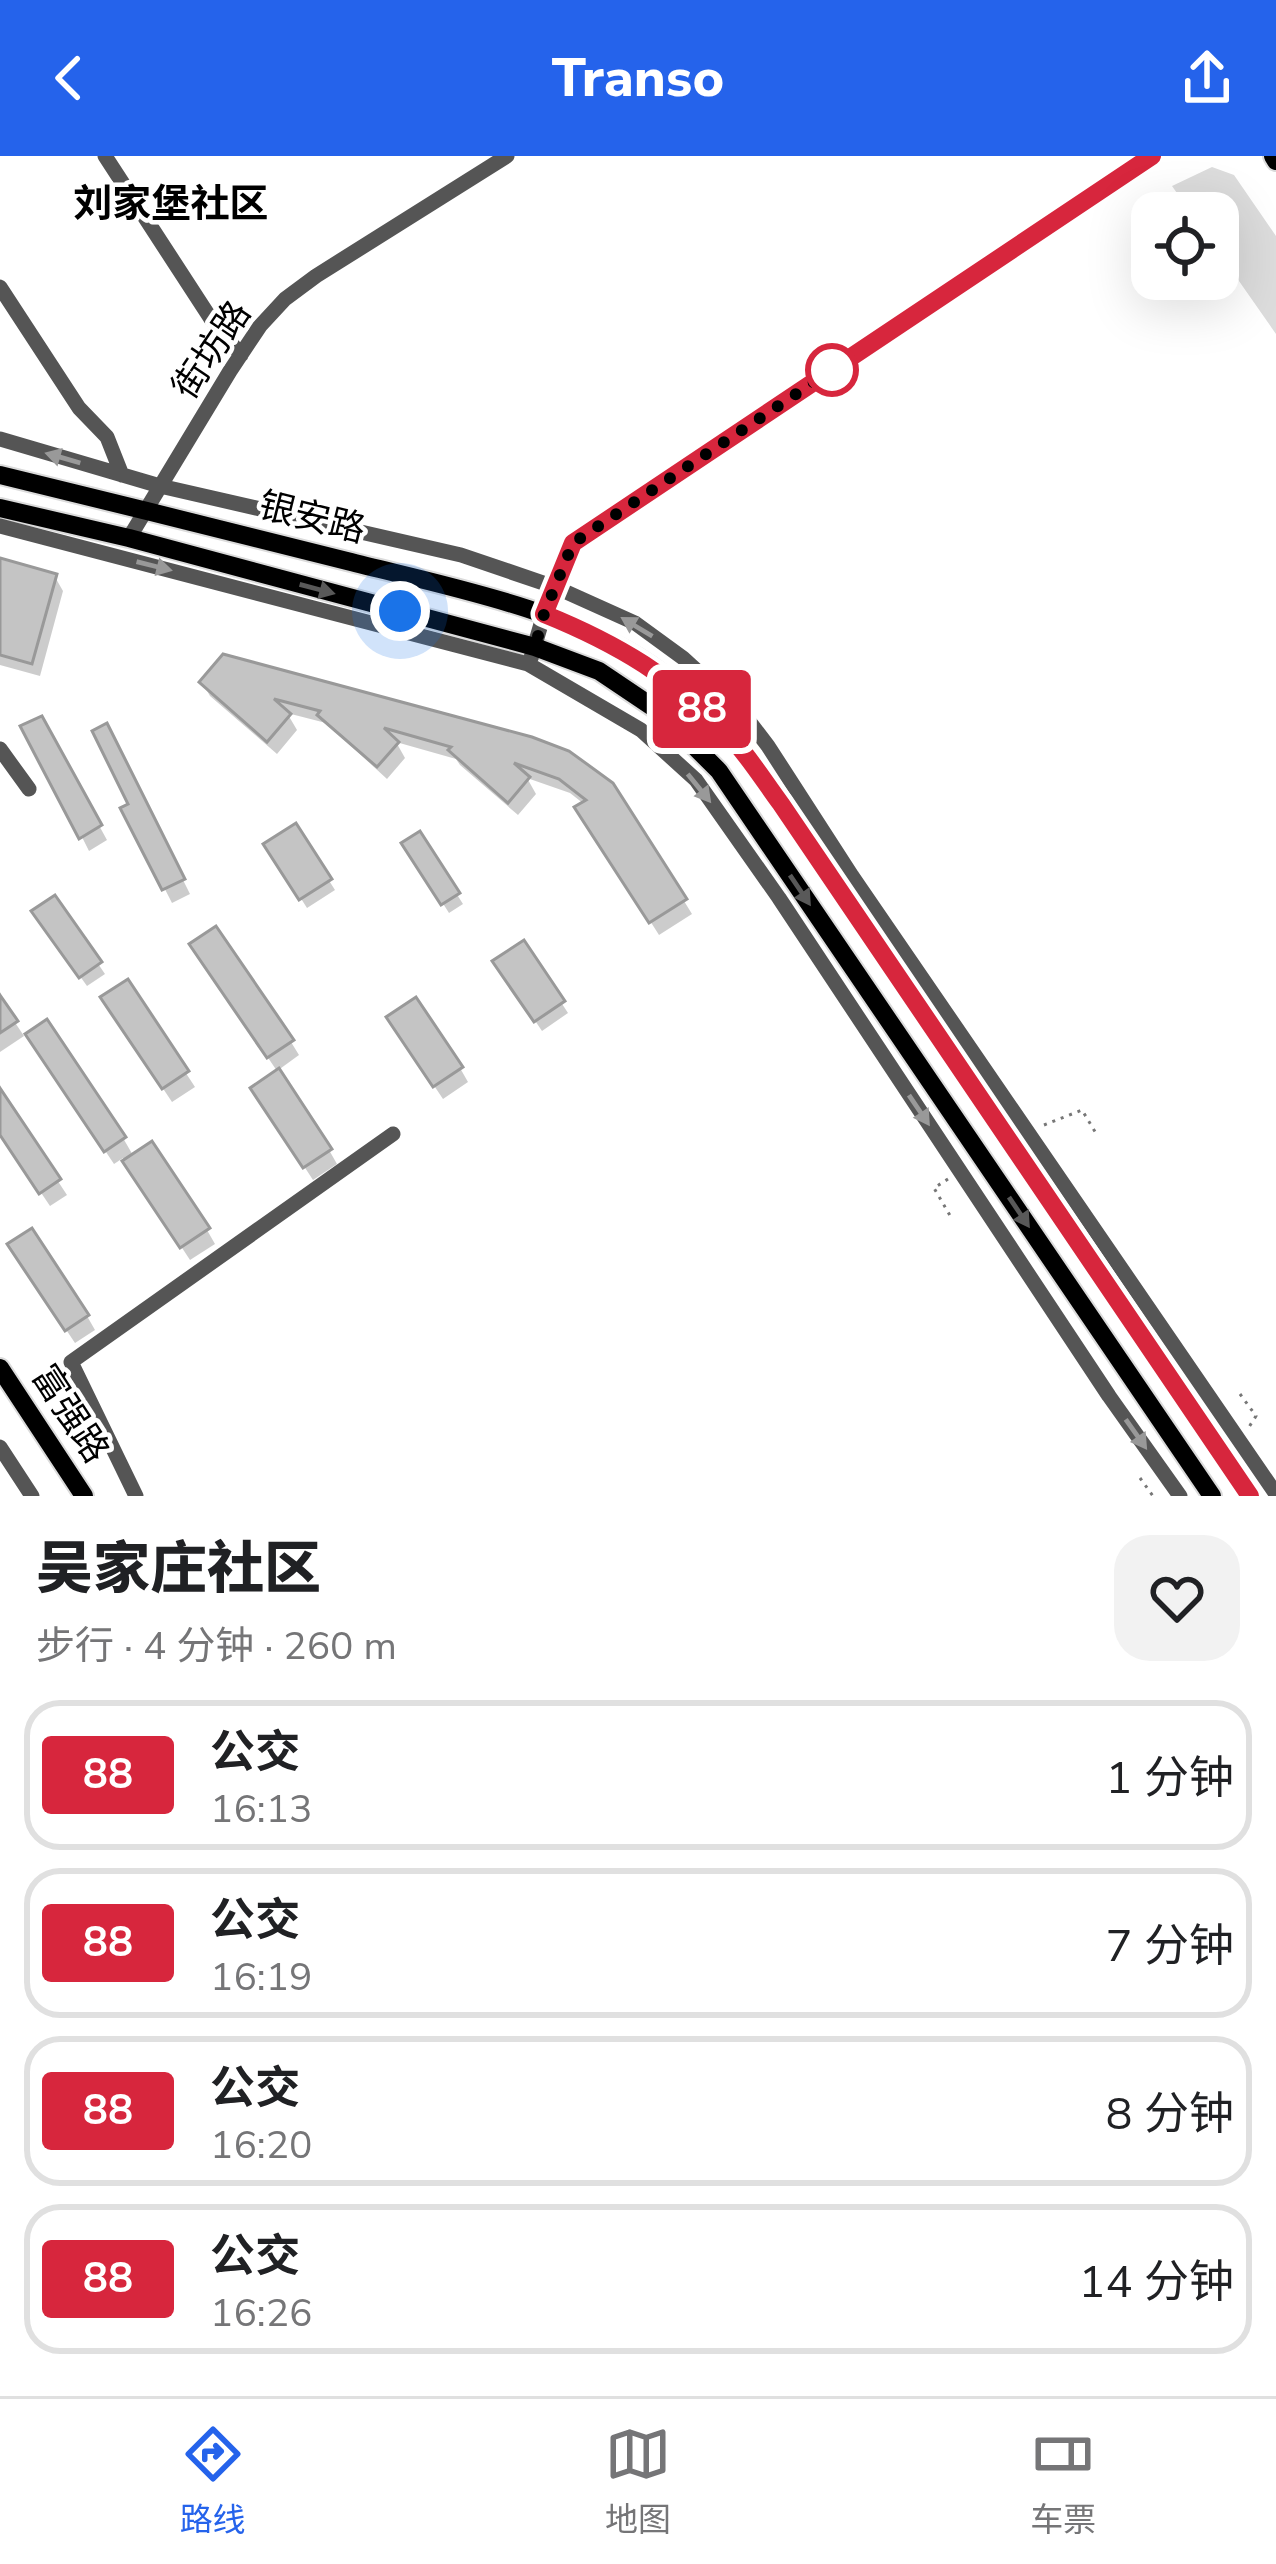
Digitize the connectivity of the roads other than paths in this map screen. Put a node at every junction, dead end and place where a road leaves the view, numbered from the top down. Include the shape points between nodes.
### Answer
1 (105, 156) edge
2 (507, 156) edge
3 (1152, 156) edge
4 (0, 287) edge
5 (241, 355) junction
6 (0, 439) edge
7 (0, 475) edge
8 (122, 475) junction
9 (160, 486) junction
10 (0, 508) edge
11 (145, 511) junction
12 (0, 526) edge
13 (129, 538) junction
14 (555, 587) junction
15 (544, 614) junction
16 (531, 656) junction
17 (0, 749) edge
18 (29, 789) dead end
19 (393, 1134) dead end
20 (0, 1368) edge
21 (0, 1447) edge
22 (1276, 1494) edge
23 (32, 1496) edge
24 (84, 1496) edge
25 (136, 1496) edge
26 (1180, 1496) edge
27 (1212, 1496) edge
28 (1250, 1496) edge

1 - 5 street
2 - 5 street, 街坊路 via 285,299
3 - 14 street via 573,543
4 - 8 street via 107,437
5 - 9 street, 街坊路
8 -> 6 street
7 - 11 main road, 银安路
8 - 9 street
9 - 11 street, 街坊路
9 - 14 street via 460,555
10 - 13 main road, 银安路
11 - 13 street, 街坊路
11 - 15 main road, 银安路
12 -> 16 street
13 -> 16 main road, 银安路
14 - 15 street
22 -> 14 street via 742,712 635,623
15 - 16 street
15 - 28 main road, 银安路 via 646,663 734,741
16 -> 26 street via 641,730 696,781
16 -> 27 main road, 银安路 via 599,671 660,712 718,771
17 - 18 street
19 - 25 street via 71,1362
20 - 24 main road, 富强路
21 - 23 street

